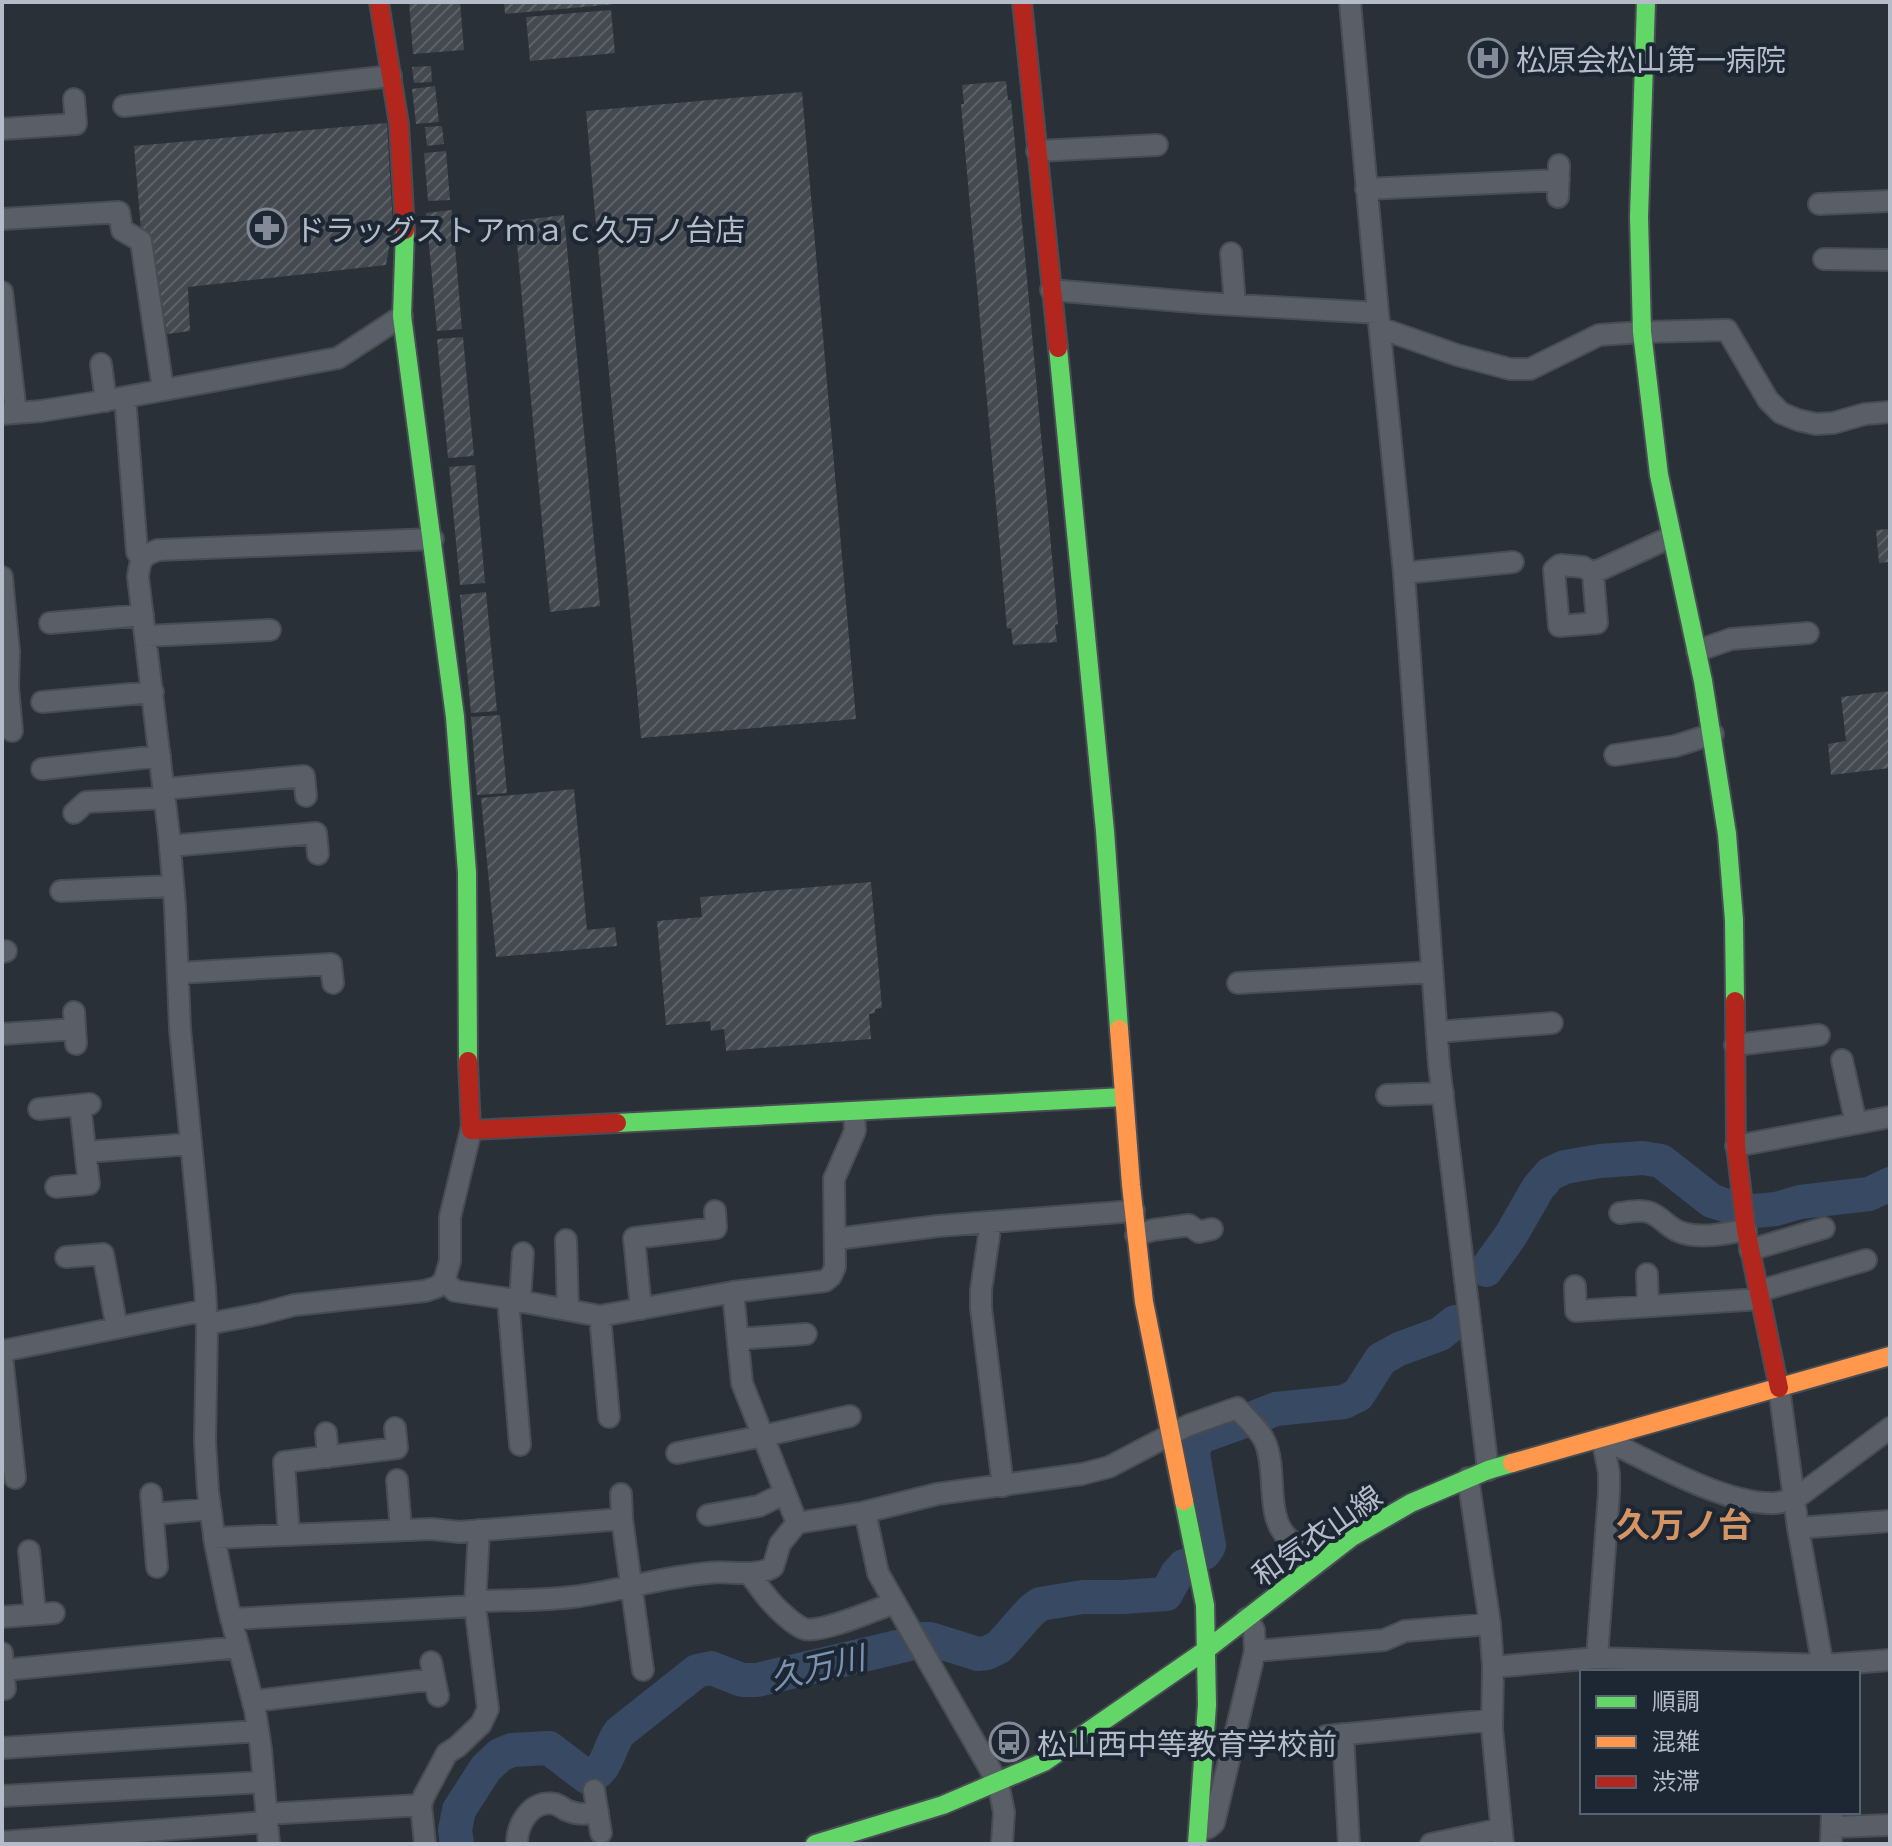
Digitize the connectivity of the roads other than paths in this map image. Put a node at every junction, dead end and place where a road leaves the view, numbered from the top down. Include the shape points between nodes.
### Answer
1 (379, 2) edge
2 (1022, 2) edge
3 (1350, 2) edge
4 (1646, 2) edge
5 (391, 76) junction
6 (74, 99) dead end
7 (124, 106) dead end
8 (2, 129) edge
9 (1157, 145) dead end
10 (1037, 151) junction
11 (1559, 181) dead end
12 (1366, 189) junction
13 (1890, 201) edge
14 (1819, 204) dead end
15 (2, 219) edge
16 (1231, 253) dead end
17 (1890, 260) edge
18 (1834, 266) dead end
19 (1051, 290) junction
20 (2, 292) edge
21 (1235, 305) junction
22 (402, 316) junction
23 (1379, 321) junction
24 (1642, 332) junction
25 (101, 364) dead end
26 (163, 389) junction
27 (115, 399) junction
28 (1890, 412) edge
29 (9, 414) edge
30 (1671, 537) junction
31 (433, 539) junction
32 (142, 560) junction
33 (1513, 562) dead end
34 (1404, 573) junction
35 (1593, 573) dead end
36 (2, 577) edge
37 (2, 587) edge
38 (50, 623) dead end
39 (144, 625) junction
40 (270, 631) dead end
41 (1796, 640) dead end
42 (1697, 651) junction
43 (153, 692) junction
44 (42, 702) dead end
45 (12, 731) dead end
46 (1713, 734) junction
47 (1615, 755) dead end
48 (160, 756) junction
49 (42, 769) dead end
50 (165, 793) junction
51 (306, 796) dead end
52 (74, 813) dead end
53 (170, 846) junction
54 (318, 854) dead end
55 (173, 886) junction
56 (61, 891) dead end
57 (1432, 972) junction
58 (178, 973) junction
59 (333, 983) dead end
60 (1238, 983) dead end
61 (1552, 1023) dead end
62 (75, 1028) dead end
63 (1437, 1032) junction
64 (2, 1034) edge
65 (1819, 1035) dead end
66 (1735, 1045) junction
67 (1842, 1060) dead end
68 (1443, 1093) junction
69 (1387, 1095) dead end
70 (1124, 1097) junction
71 (39, 1109) dead end
72 (854, 1112) junction
73 (1890, 1117) edge
74 (1856, 1123) junction
75 (471, 1130) junction
76 (190, 1144) junction
77 (1736, 1146) junction
78 (86, 1152) junction
79 (56, 1190) dead end
80 (715, 1211) dead end
81 (1134, 1211) junction
82 (1620, 1213) dead end
83 (991, 1222) junction
84 (1824, 1228) dead end
85 (1212, 1229) dead end
86 (1136, 1235) junction
87 (836, 1239) junction
88 (566, 1240) dead end
89 (1748, 1240) junction
90 (523, 1253) dead end
91 (66, 1257) dead end
92 (1866, 1260) dead end
93 (1647, 1274) dead end
94 (444, 1281) junction
95 (1575, 1286) dead end
96 (733, 1292) junction
97 (1760, 1295) junction
98 (514, 1300) junction
99 (1648, 1306) junction
100 (641, 1309) junction
101 (568, 1310) junction
102 (600, 1316) junction
103 (207, 1317) junction
104 (117, 1328) junction
105 (806, 1334) dead end
106 (738, 1339) junction
107 (2, 1353) edge
108 (1890, 1356) edge
109 (1779, 1388) junction
110 (850, 1416) dead end
111 (609, 1417) dead end
112 (395, 1428) dead end
113 (1890, 1428) edge
114 (326, 1433) dead end
115 (1171, 1434) junction
116 (763, 1436) junction
117 (1602, 1438) junction
118 (520, 1445) dead end
119 (677, 1453) dead end
120 (328, 1457) junction
121 (10, 1467) edge
122 (1488, 1470) junction
123 (1468, 1478) junction
124 (397, 1480) dead end
125 (1003, 1486) junction
126 (785, 1493) junction
127 (621, 1494) dead end
128 (1795, 1499) junction
129 (210, 1509) junction
130 (865, 1512) junction
131 (708, 1515) dead end
132 (622, 1519) junction
133 (1890, 1521) edge
134 (797, 1523) junction
135 (1798, 1528) junction
136 (401, 1530) junction
137 (479, 1530) junction
138 (289, 1535) junction
139 (214, 1538) junction
140 (28, 1551) dead end
141 (1322, 1559) junction
142 (157, 1567) dead end
143 (748, 1573) junction
144 (631, 1585) junction
145 (894, 1603) junction
146 (475, 1604) junction
147 (2, 1617) edge
148 (1247, 1618) junction
149 (231, 1619) junction
150 (1490, 1624) junction
151 (239, 1647) junction
152 (1206, 1650) junction
153 (1255, 1651) junction
154 (1890, 1660) edge
155 (1592, 1663) edge
156 (1493, 1667) junction
157 (1824, 1668) edge
158 (643, 1670) dead end
159 (4, 1671) edge
160 (434, 1679) dead end
161 (254, 1701) junction
162 (1492, 1720) junction
163 (258, 1731) junction
164 (2, 1748) edge
165 (264, 1782) junction
166 (998, 1783) junction
167 (594, 1790) dead end
168 (2, 1796) edge
169 (421, 1805) junction
170 (267, 1818) junction
171 (1890, 1825) edge
172 (1832, 1828) edge
173 (1198, 1836) edge
174 (1502, 1836) edge
175 (2, 1842) edge
176 (269, 1844) edge
177 (425, 1844) edge
178 (517, 1844) edge
179 (815, 1844) edge
180 (1002, 1844) edge
181 (1349, 1844) edge
182 (1431, 1844) edge

1 - 5 street
2 - 10 street
3 - 12 street
4 - 24 street via 1639,217
5 - 7 street
5 - 22 street via 405,216
6 - 8 street via 76,124
9 - 10 street
10 - 19 street
11 - 12 street
12 - 23 street
13 - 14 street
15 - 26 street via 119,212 122,230 141,241
16 - 21 street
17 - 18 street
19 - 21 street
19 - 70 street via 1104,822
20 - 29 street
21 - 23 street
22 - 26 street via 338,358
22 - 31 street
23 - 24 street via 1457,355 1510,369 1530,369 1599,335
23 - 34 street
24 - 28 street via 1727,330 1768,400 1798,420 1833,423
24 - 30 street
25 - 27 street
26 - 27 street
27 - 29 street
27 - 32 street
30 - 35 street
30 - 42 street
31 - 32 street via 158,550
31 - 75 street via 467,872
32 - 39 street via 138,577
33 - 34 street
34 - 57 street
36 - 37 street
37 - 45 street
38 - 39 street
39 - 40 street
39 - 43 street
41 - 42 street via 1731,639
42 - 46 street
43 - 44 street
43 - 48 street
46 - 47 street
46 - 66 street via 1734,920
48 - 49 street
48 - 50 street
50 - 51 street via 304,776
50 - 52 street via 86,802
50 - 53 street
53 - 54 street via 316,833
53 - 55 street
55 - 56 street
55 - 58 street
57 - 60 street
57 - 63 street
58 - 59 street via 331,964
58 - 76 street
61 - 63 street
62 - 64 street
63 - 68 street
65 - 66 street
66 - 77 street
67 - 74 street
68 - 69 street
68 - 122 street
70 - 72 street
70 - 81 street
71 - 78 street via 85,1104
72 - 75 street
72 - 87 street via 855,1131 834,1179
73 - 74 street
74 - 77 street
75 - 94 street via 450,1217 450,1261
76 - 78 street
76 - 103 street
77 - 89 street
78 - 79 street via 89,1184
80 - 100 street via 716,1228 634,1238
81 - 83 street
81 - 86 street
82 - 89 street via 1652,1213 1686,1235
83 - 87 street
83 - 125 street via 981,1308
84 - 89 street
85 - 86 street via 1199,1232 1189,1225
86 - 115 street
87 - 96 street via 835,1267 825,1281
88 - 101 street
89 - 97 street
90 - 98 street
91 - 104 street via 103,1254
92 - 97 street
93 - 99 street
94 - 98 street via 455,1291
94 - 103 street via 425,1291
95 - 99 street via 1576,1311
96 - 100 street
96 - 106 street
97 - 99 street
97 - 109 street
98 - 101 street
98 - 118 street
100 - 102 street
101 - 102 street
102 - 111 street
103 - 104 street
103 - 129 street
104 - 107 street
105 - 106 street
106 - 116 street via 742,1383
107 - 121 street
108 - 109 street, 和気衣山線
109 - 117 street, 和気衣山線
109 - 128 street
110 - 116 street
112 - 120 street via 397,1448
113 - 128 street
114 - 120 street
115 - 125 street via 1109,1467
115 - 141 street via 1237,1408 1264,1440 1278,1523 1288,1539
115 - 152 street via 1205,1605
116 - 119 street
116 - 126 street
117 - 122 street, 和気衣山線
117 - 128 street via 1723,1494 1754,1502
117 - 155 street via 1609,1492
120 - 138 street via 284,1462
122 - 123 street, 和気衣山線
123 - 141 street, 和気衣山線 via 1411,1503
123 - 150 street
124 - 136 street
125 - 130 street via 937,1494
126 - 131 street via 759,1506
126 - 134 street
127 - 132 street
128 - 135 street
129 - 139 street
129 - 142 street via 152,1504
130 - 134 street
130 - 145 street via 878,1573
132 - 137 street
132 - 144 street
133 - 135 street
134 - 143 street via 780,1544 773,1567
135 - 157 street
136 - 137 street
136 - 138 street
137 - 146 street
138 - 139 street
139 - 149 street
140 - 147 street via 45,1614
141 - 148 street, 和気衣山線
143 - 144 street via 724,1571
143 - 145 street via 803,1629 818,1629
144 - 146 street via 575,1596
144 - 158 street
145 - 166 street
146 - 149 street
146 - 169 street via 488,1709 481,1724 447,1753
148 - 152 street, 和気衣山線
148 - 153 street
149 - 151 street
150 - 153 street
150 - 156 street
151 - 159 street
151 - 161 street
152 - 166 street, 和気衣山線 via 1044,1762
152 - 173 street
153 - 173 street via 1214,1823
154 - 157 street
155 - 156 street
155 - 157 street
156 - 162 street
160 - 161 street
161 - 163 street
162 - 174 street
162 - 181 street via 1335,1735
163 - 164 street
163 - 165 street
165 - 168 street
165 - 170 street
166 - 179 street, 和気衣山線
166 - 180 street via 1004,1812
167 - 178 street via 599,1823 555,1804 540,1804 517,1828
169 - 170 street
169 - 177 street
170 - 175 street
170 - 176 street
171 - 172 street
174 - 182 street

